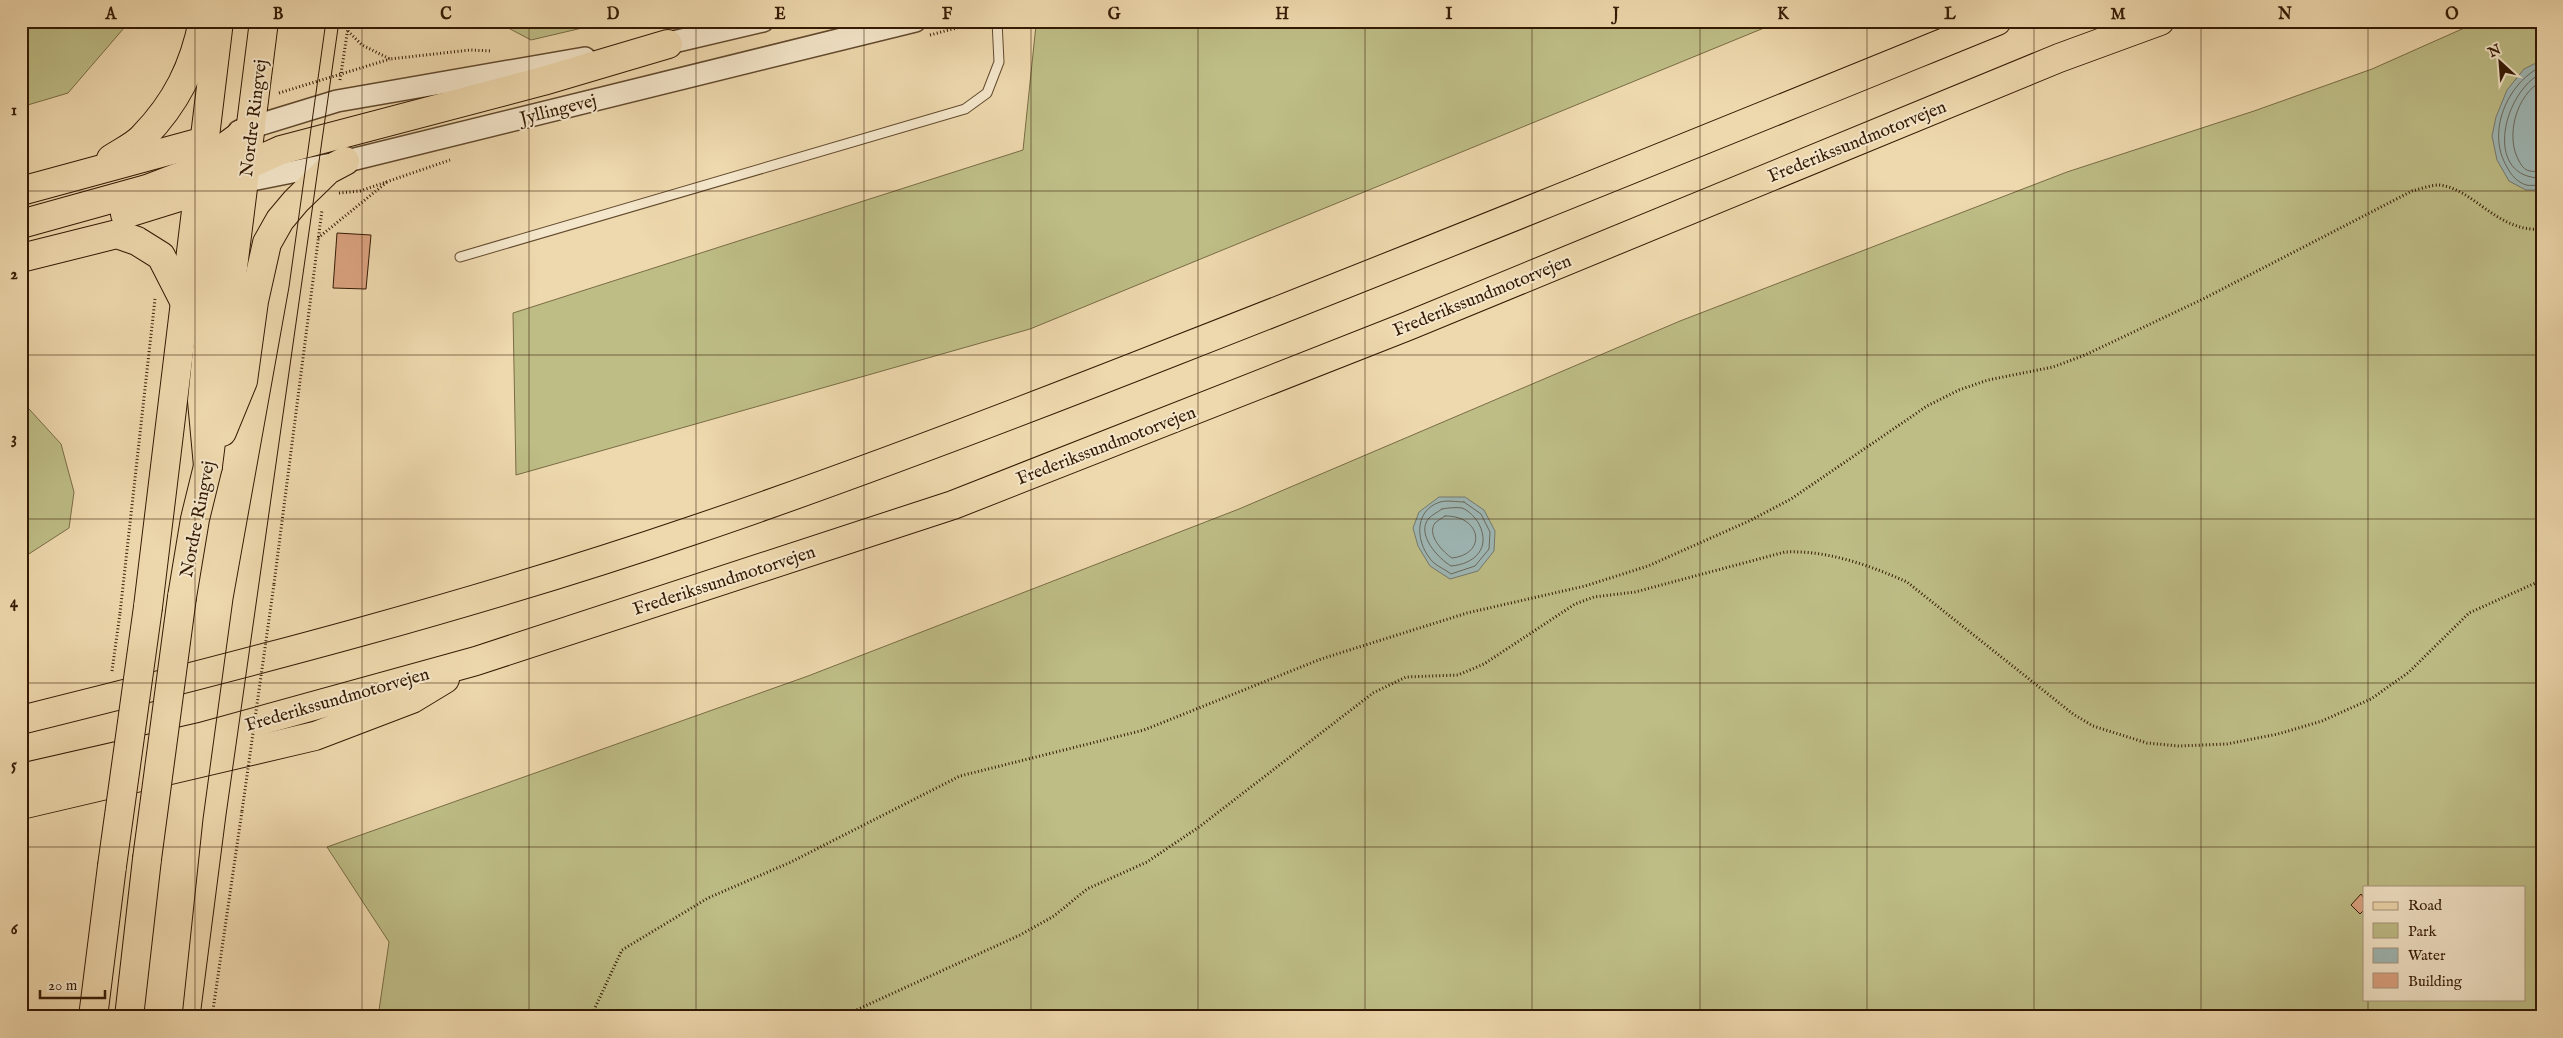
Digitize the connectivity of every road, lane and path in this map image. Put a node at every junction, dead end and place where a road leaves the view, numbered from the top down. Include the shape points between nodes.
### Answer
1 (203, 21) edge
2 (218, 21) edge
3 (264, 21) edge
4 (349, 21) edge
5 (763, 21) edge
6 (915, 21) edge
7 (998, 21) edge
8 (1997, 21) edge
9 (2160, 21) edge
10 (348, 30) junction
11 (668, 44) junction
12 (500, 51) dead end
13 (390, 58) junction
14 (341, 74) junction
15 (254, 101) junction
16 (337, 102) junction
17 (250, 128) junction
18 (336, 166) junction
19 (208, 170) junction
20 (90, 172) junction
21 (246, 172) junction
22 (389, 180) dead end
23 (21, 191) edge
24 (21, 224) edge
25 (2542, 229) edge
26 (318, 238) junction
27 (21, 240) edge
28 (460, 257) dead end
29 (21, 258) edge
30 (156, 295) dead end
31 (185, 303) junction
32 (208, 466) junction
33 (2542, 580) edge
34 (120, 613) dead end
35 (476, 661) junction
36 (21, 720) edge
37 (21, 778) edge
38 (21, 804) edge
39 (93, 1017) edge
40 (129, 1017) edge
41 (212, 1017) edge
42 (593, 1017) edge
43 (841, 1017) edge

1 - 20 main road via 187,78 175,95 142,138
2 - 19 main road, Nordre Ringvej
3 - 15 main road, Nordre Ringvej
4 - 10 path
5 - 11 street
6 - 18 street, Jyllingevej
7 - 28 lane via 1000,62 986,93 964,109
8 - 36 main road via 1350,283 969,431 690,531 455,606 208,674
9 - 35 main road, Frederikssundmotorvejen via 2059,58 1408,326 953,505
10 - 13 path via 362,45
10 - 14 path
11 - 16 street
11 - 21 main road via 282,150
12 - 13 path via 470,50
13 - 14 path
14 - 15 path
14 - 16 path
15 - 17 main road, Nordre Ringvej
16 - 17 street
17 - 19 main road
17 - 21 main road, Nordre Ringvej
18 - 21 street, Jyllingevej
18 - 26 path
18 - 32 main road via 296,201 267,243 254,301 243,381
19 - 20 main road
19 - 21 main road
19 - 24 main road
19 - 27 main road via 150,208
19 - 31 main road, Nordre Ringvej
19 - 32 main road via 218,230 202,401
20 - 23 main road
21 - 32 main road, Nordre Ringvej
22 - 26 path
25 - 42 path via 2530,230 2493,216 2458,191 2438,185 2412,191 2203,299 2085,355 2053,367 1988,380 1959,390 1927,406 1791,499 1648,566 1585,586 1467,612 1321,659 1144,730 960,776 791,862 708,898 622,950
26 - 41 path, bridge via 274,584
29 - 31 main road via 116,234 137,241 161,256
30 - 34 path
31 - 39 main road, Nordre Ringvej, bridge
32 - 40 main road, Nordre Ringvej, bridge via 182,597
33 - 43 path via 2469,613 2409,672 2371,699 2322,721 2278,734 2227,744 2179,746 2147,744 2093,726 2073,714 1907,582 1839,558 1805,551 1785,552 1635,592 1594,598 1575,604 1484,664 1458,674 1406,677 1373,693 1199,827 1147,862 1087,889 1054,916 1020,935
35 - 37 main road, Frederikssundmotorvejen via 201,737
35 - 38 main road via 412,699 315,736

